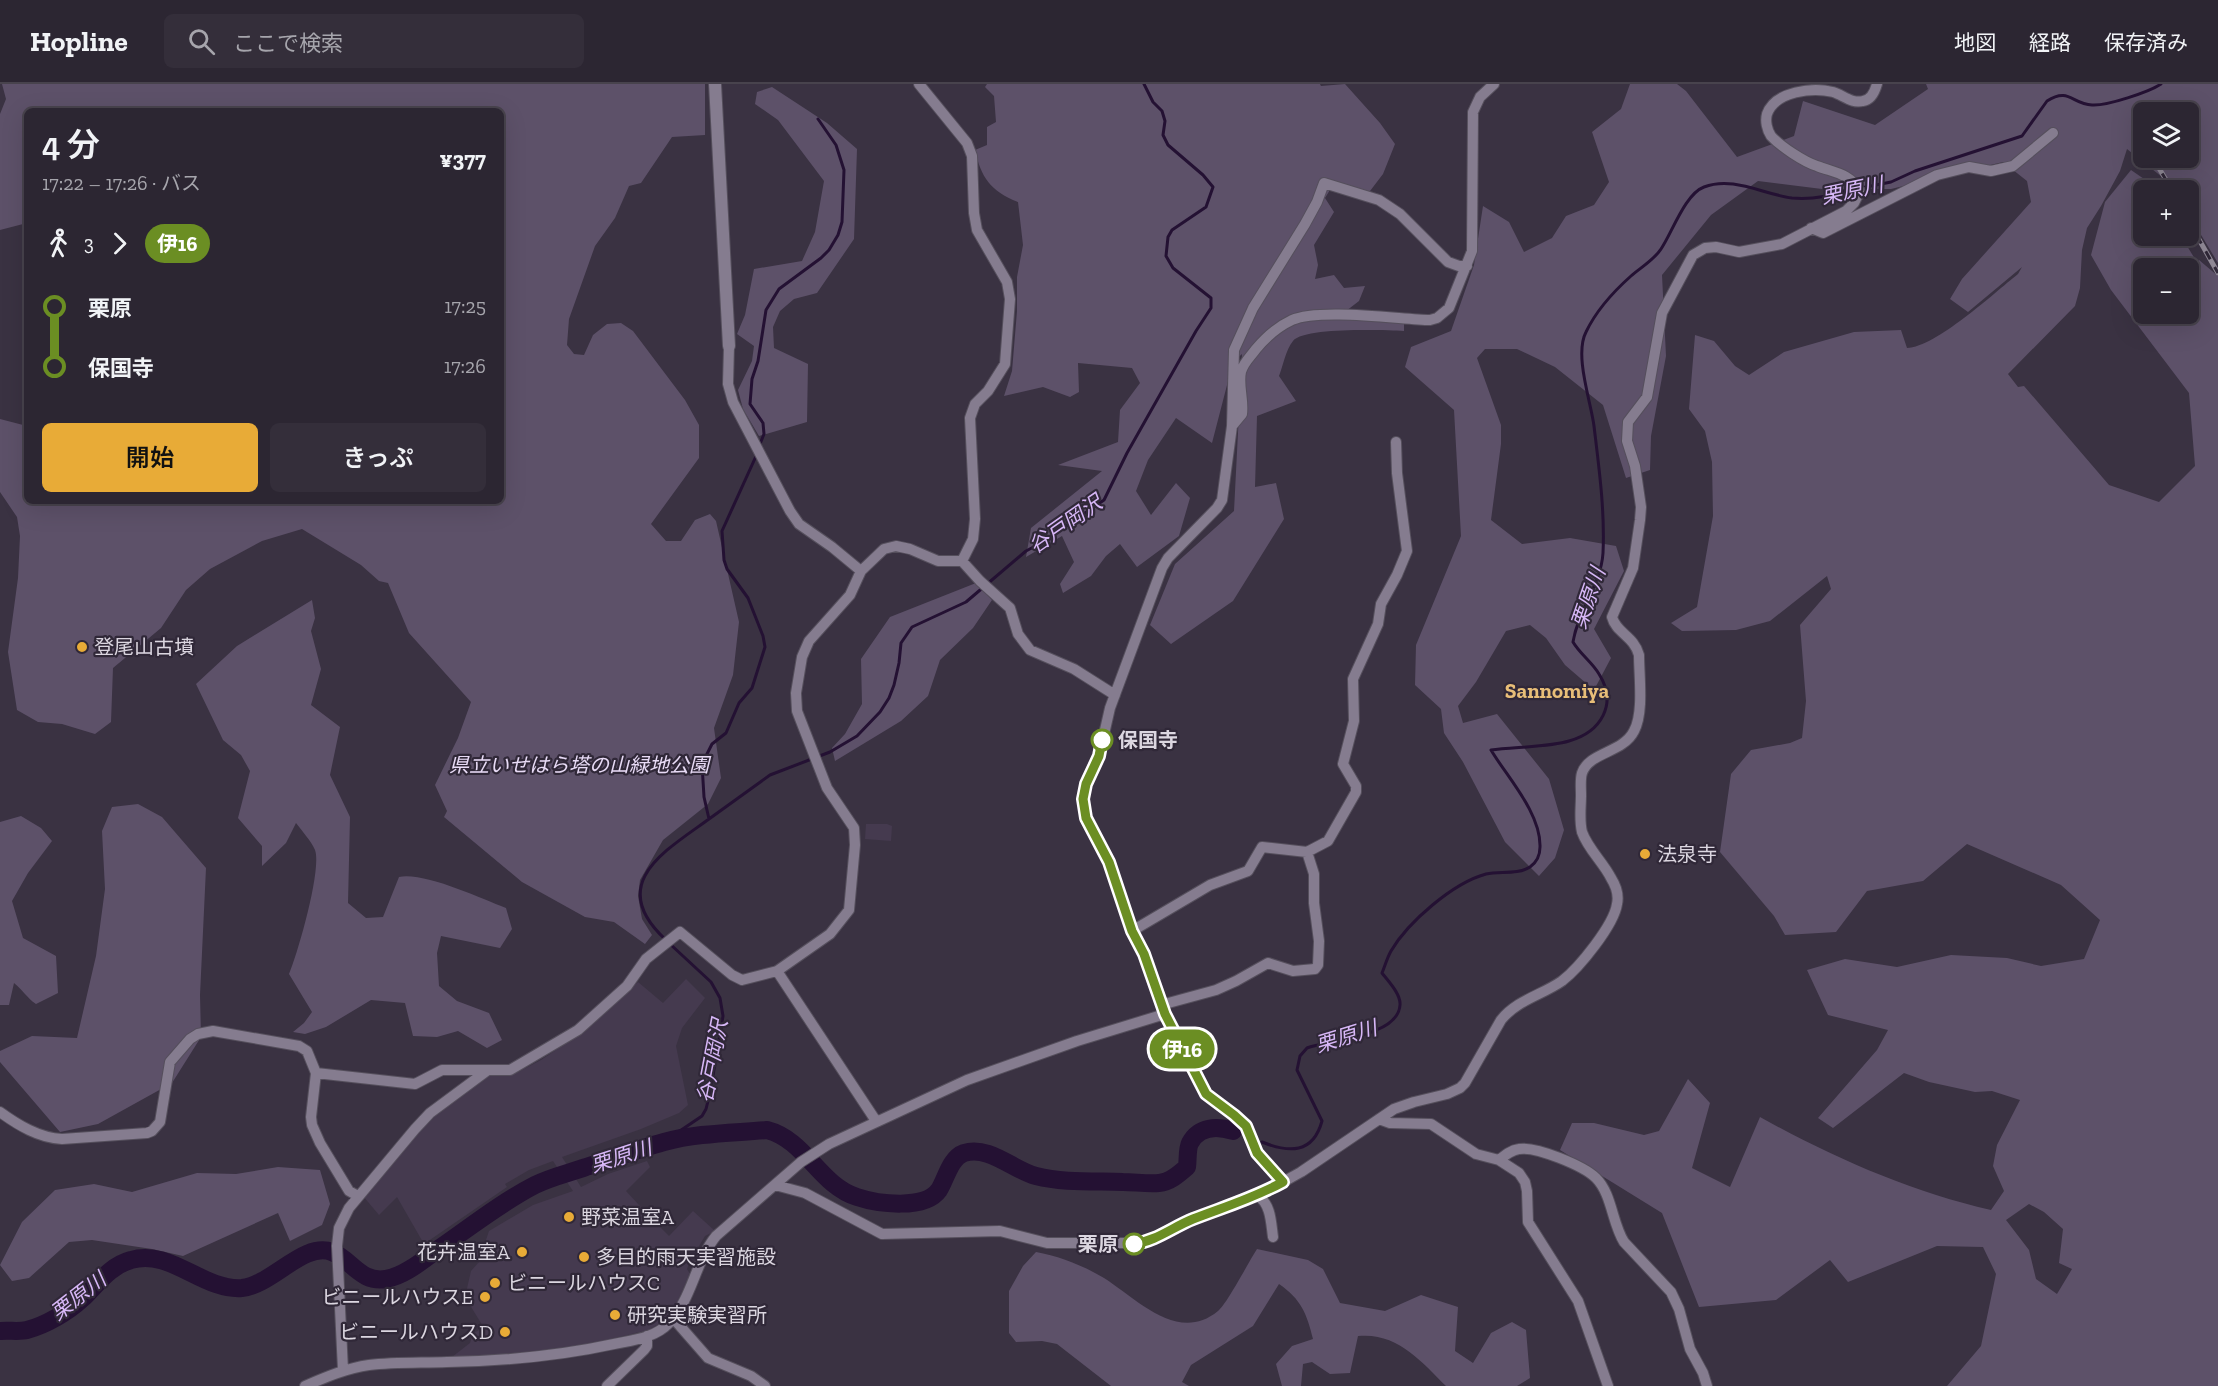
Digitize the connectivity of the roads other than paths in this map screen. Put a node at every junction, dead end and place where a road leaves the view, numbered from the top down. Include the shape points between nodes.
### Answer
1 (715, 84) edge
2 (919, 84) edge
3 (1494, 84) edge
4 (1877, 84) edge
5 (2053, 133) dead end
6 (1811, 228) junction
7 (1467, 266) junction
8 (729, 346) joint
9 (1232, 426) junction
10 (1396, 442) dead end
11 (962, 561) junction
12 (861, 571) junction
13 (1115, 695) junction
14 (1307, 852) junction
15 (1132, 931) junction
16 (777, 971) junction
17 (1163, 1010) junction
18 (488, 1070) junction
19 (316, 1073) junction
20 (0, 1112) edge
21 (1379, 1119) junction
22 (876, 1121) junction
23 (1499, 1160) junction
24 (1283, 1182) junction
25 (775, 1185) junction
26 (358, 1196) junction
27 (1258, 1196) junction
28 (1273, 1237) dead end
29 (673, 1318) junction
30 (647, 1336) junction
31 (343, 1370) junction
32 (305, 1386) edge
33 (607, 1386) edge
34 (765, 1386) edge
35 (1608, 1386) edge
36 (1707, 1386) edge

1 - 8 street
2 - 11 street via 967,142 972,156 977,230 1007,282 1010,299 1005,364 975,404 970,418 975,519 973,539
3 - 7 street via 1480,97 1473,112 1472,251
4 - 6 street via 1864,101 1811,90 1779,99 1767,115 1768,131 1776,140 1810,163 1845,175 1857,186 1854,203 1846,211
5 - 6 street via 2013,166 1991,171 1969,167 1937,175 1823,233
6 - 21 street via 1782,243 1739,252 1705,248 1693,255 1662,313 1647,397 1628,422 1627,441 1636,476 1640,520 1633,567 1612,617 1637,647 1638,719 1628,740 1591,761 1581,781 1582,831 1617,890 1611,921 1569,975 1508,1011 1460,1088 1394,1109
7 - 9 street via 1449,308 1437,318 1312,315 1292,320 1274,331 1243,366 1242,414
7 - 9 street via 1448,262 1401,214 1379,200 1324,183 1305,224 1236,343 1232,357
8 - 12 street via 728,384 733,402 790,511 799,524
9 - 13 street via 1222,500 1165,563
10 - 14 street via 1396,473 1407,550 1381,604 1378,624 1353,679 1353,721 1344,764 1356,792 1328,841
11 - 12 street via 938,561 891,546
11 - 13 street via 1010,608 1018,634 1030,650 1074,669
12 - 16 street via 850,595 809,641 801,657 796,693 802,727 827,788 854,828 849,910 830,933
13 - 15 street via 1083,799 1086,818 1109,862
14 - 15 street via 1263,847 1248,871 1210,885
14 - 17 street via 1314,873 1318,941 1315,969 1293,971 1268,963 1216,990
15 - 17 street
16 - 18 street via 738,979 680,932 646,959 627,986 578,1030 510,1070
16 - 22 street
17 - 22 street via 967,1080
17 - 24 street via 1206,1094 1246,1126 1257,1153
18 - 19 street via 442,1070 415,1084
18 - 26 street via 430,1113
19 - 20 street via 307,1051 299,1046 213,1031 198,1034 176,1054 168,1072 162,1117 152,1131 56,1138 29,1129
19 - 26 street via 312,1125 349,1191
21 - 23 street via 1431,1124 1476,1154
21 - 24 street
22 - 25 street via 801,1162
23 - 35 street via 1515,1169 1525,1182 1528,1222 1578,1301
23 - 36 street via 1520,1148 1575,1164 1596,1178 1605,1191 1624,1242 1671,1292
24 - 27 street
25 - 27 street via 805,1193 882,1234 1000,1231 1066,1245 1130,1245 1148,1241 1191,1219
25 - 29 street via 705,1250 683,1305
26 - 31 street via 339,1228
27 - 28 street via 1264,1200
29 - 30 street
29 - 34 street via 708,1358
30 - 31 street via 519,1359 378,1364
30 - 33 street via 644,1350
31 - 32 street

